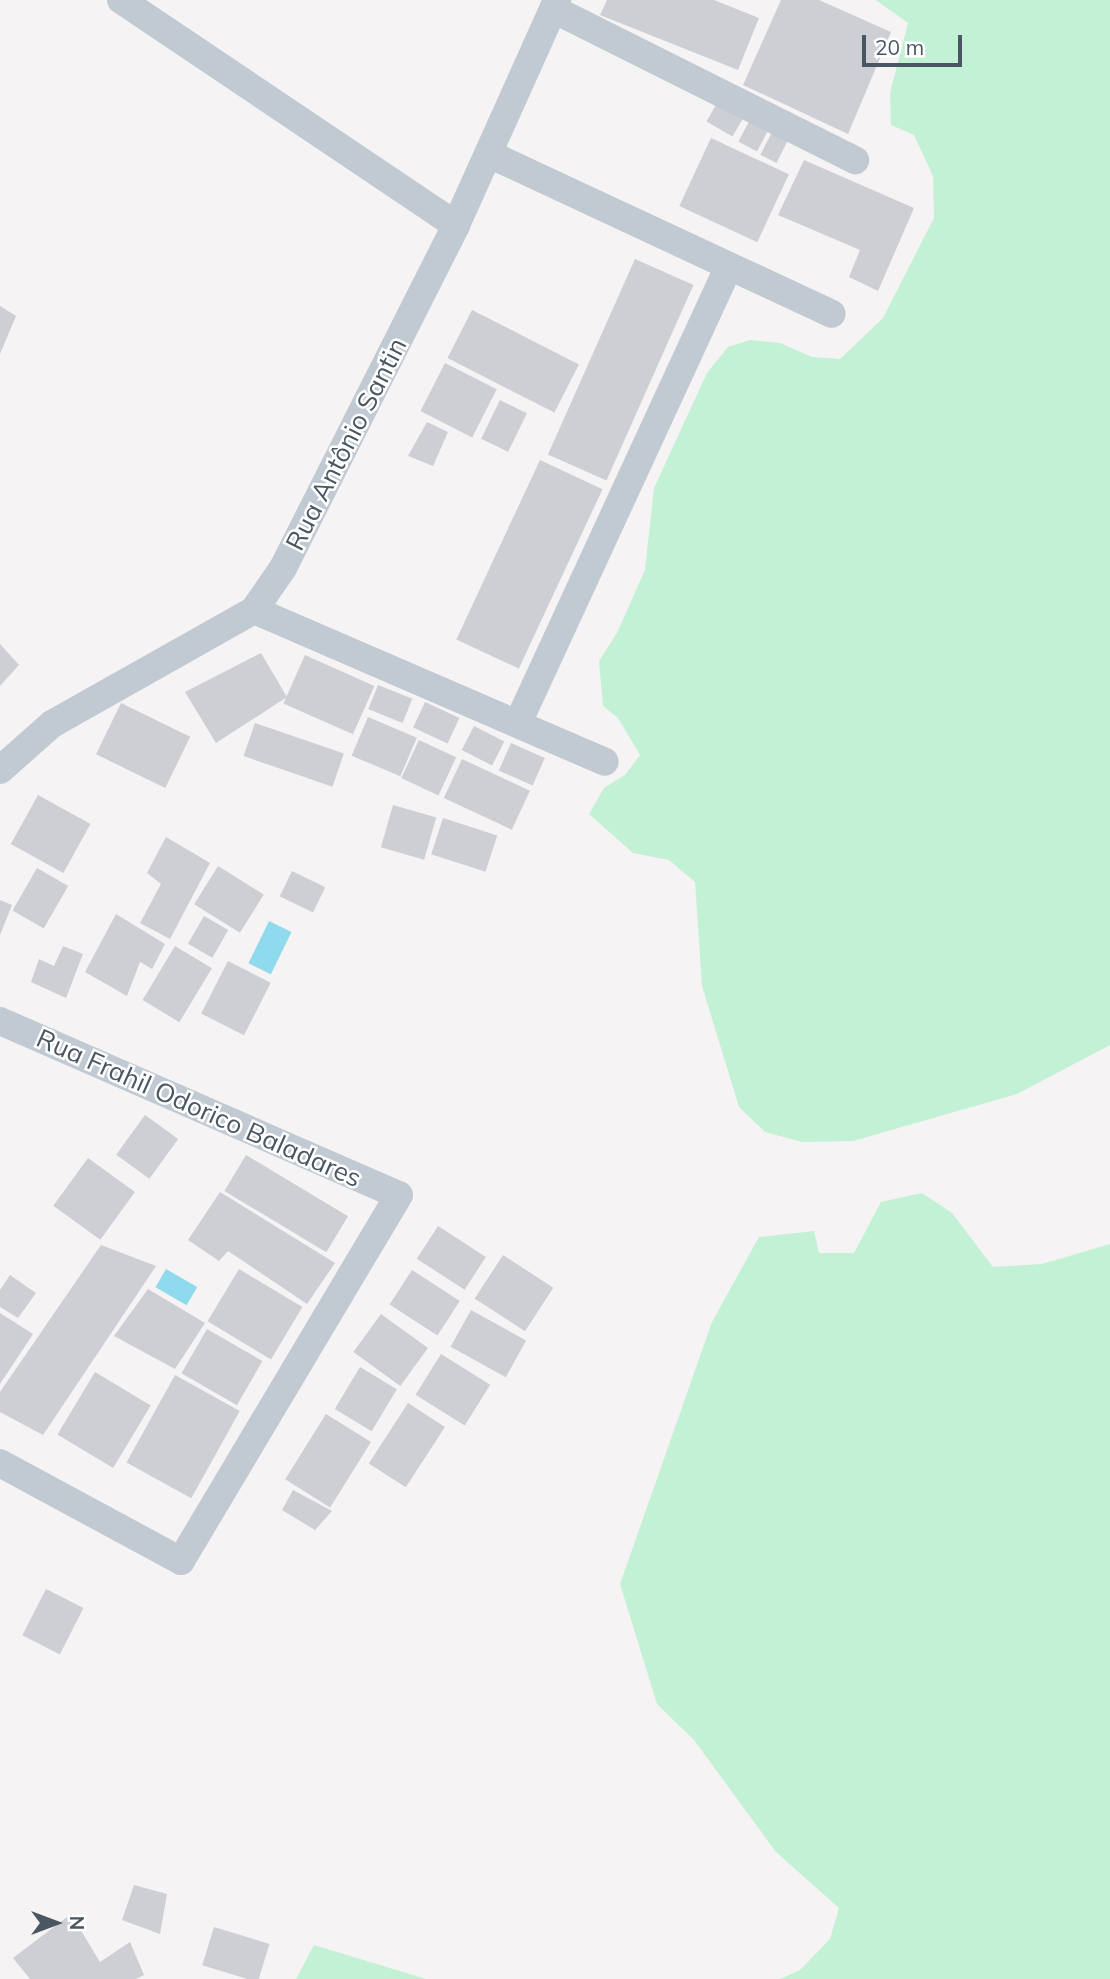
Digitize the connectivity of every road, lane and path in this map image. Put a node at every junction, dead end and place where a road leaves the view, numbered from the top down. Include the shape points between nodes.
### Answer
1 (121, 0) edge
2 (554, 5) edge
3 (489, 154) junction
4 (855, 160) dead end
5 (456, 225) junction
6 (728, 268) junction
7 (832, 314) dead end
8 (254, 610) junction
9 (518, 723) junction
10 (605, 762) dead end
11 (0, 770) edge
12 (0, 1021) edge
13 (0, 1463) edge

1 - 5 street
2 - 3 street, Rua Antônio Santin
2 - 4 street
3 - 5 street, Rua Antônio Santin
3 - 6 street
5 - 8 street, Rua Antônio Santin via 283,568
6 - 7 street
6 - 9 street
8 - 9 street
8 - 11 street, Rua Antônio Santin via 52,724
9 - 10 street
12 - 13 street, Rua Frahil Odorico Baladares via 399,1195 181,1561

